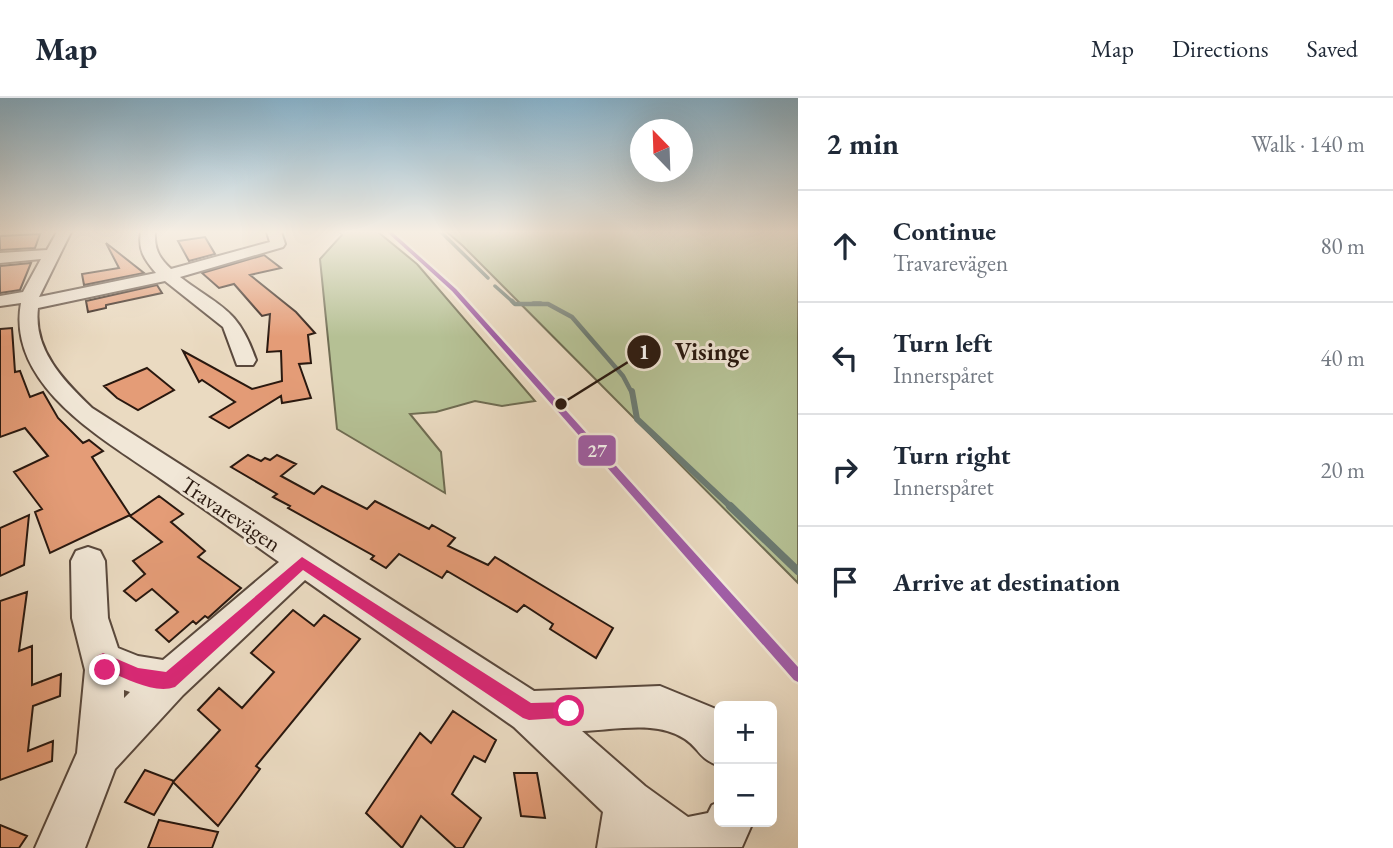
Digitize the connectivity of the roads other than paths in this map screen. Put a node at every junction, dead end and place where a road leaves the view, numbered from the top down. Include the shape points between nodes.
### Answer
1 (42, 267) edge
2 (159, 267) edge
3 (192, 267) edge
4 (166, 276) junction
5 (20, 300) edge
6 (245, 360) dead end
7 (88, 561) dead end
8 (302, 562) junction
9 (103, 661) junction
10 (169, 681) junction
11 (529, 712) junction
12 (714, 738) edge
13 (99, 754) junction
14 (625, 826) edge
15 (726, 827) edge
16 (685, 846) edge
17 (60, 848) edge

1 - 5 street, Travarevägen
2 - 4 street
3 - 4 street
4 - 5 street
4 - 6 street via 203,299 230,324
5 - 8 street, Travarevägen via 42,365 83,413
7 - 9 street via 90,618
8 - 10 street
8 - 11 street, Travarevägen
9 - 10 street via 138,676
9 - 13 street
10 - 13 street
11 - 12 street via 660,707 701,724
11 - 14 street, Travarevägen
13 - 17 street
14 - 16 street, Travarevägen
15 - 16 street, Travarevägen

